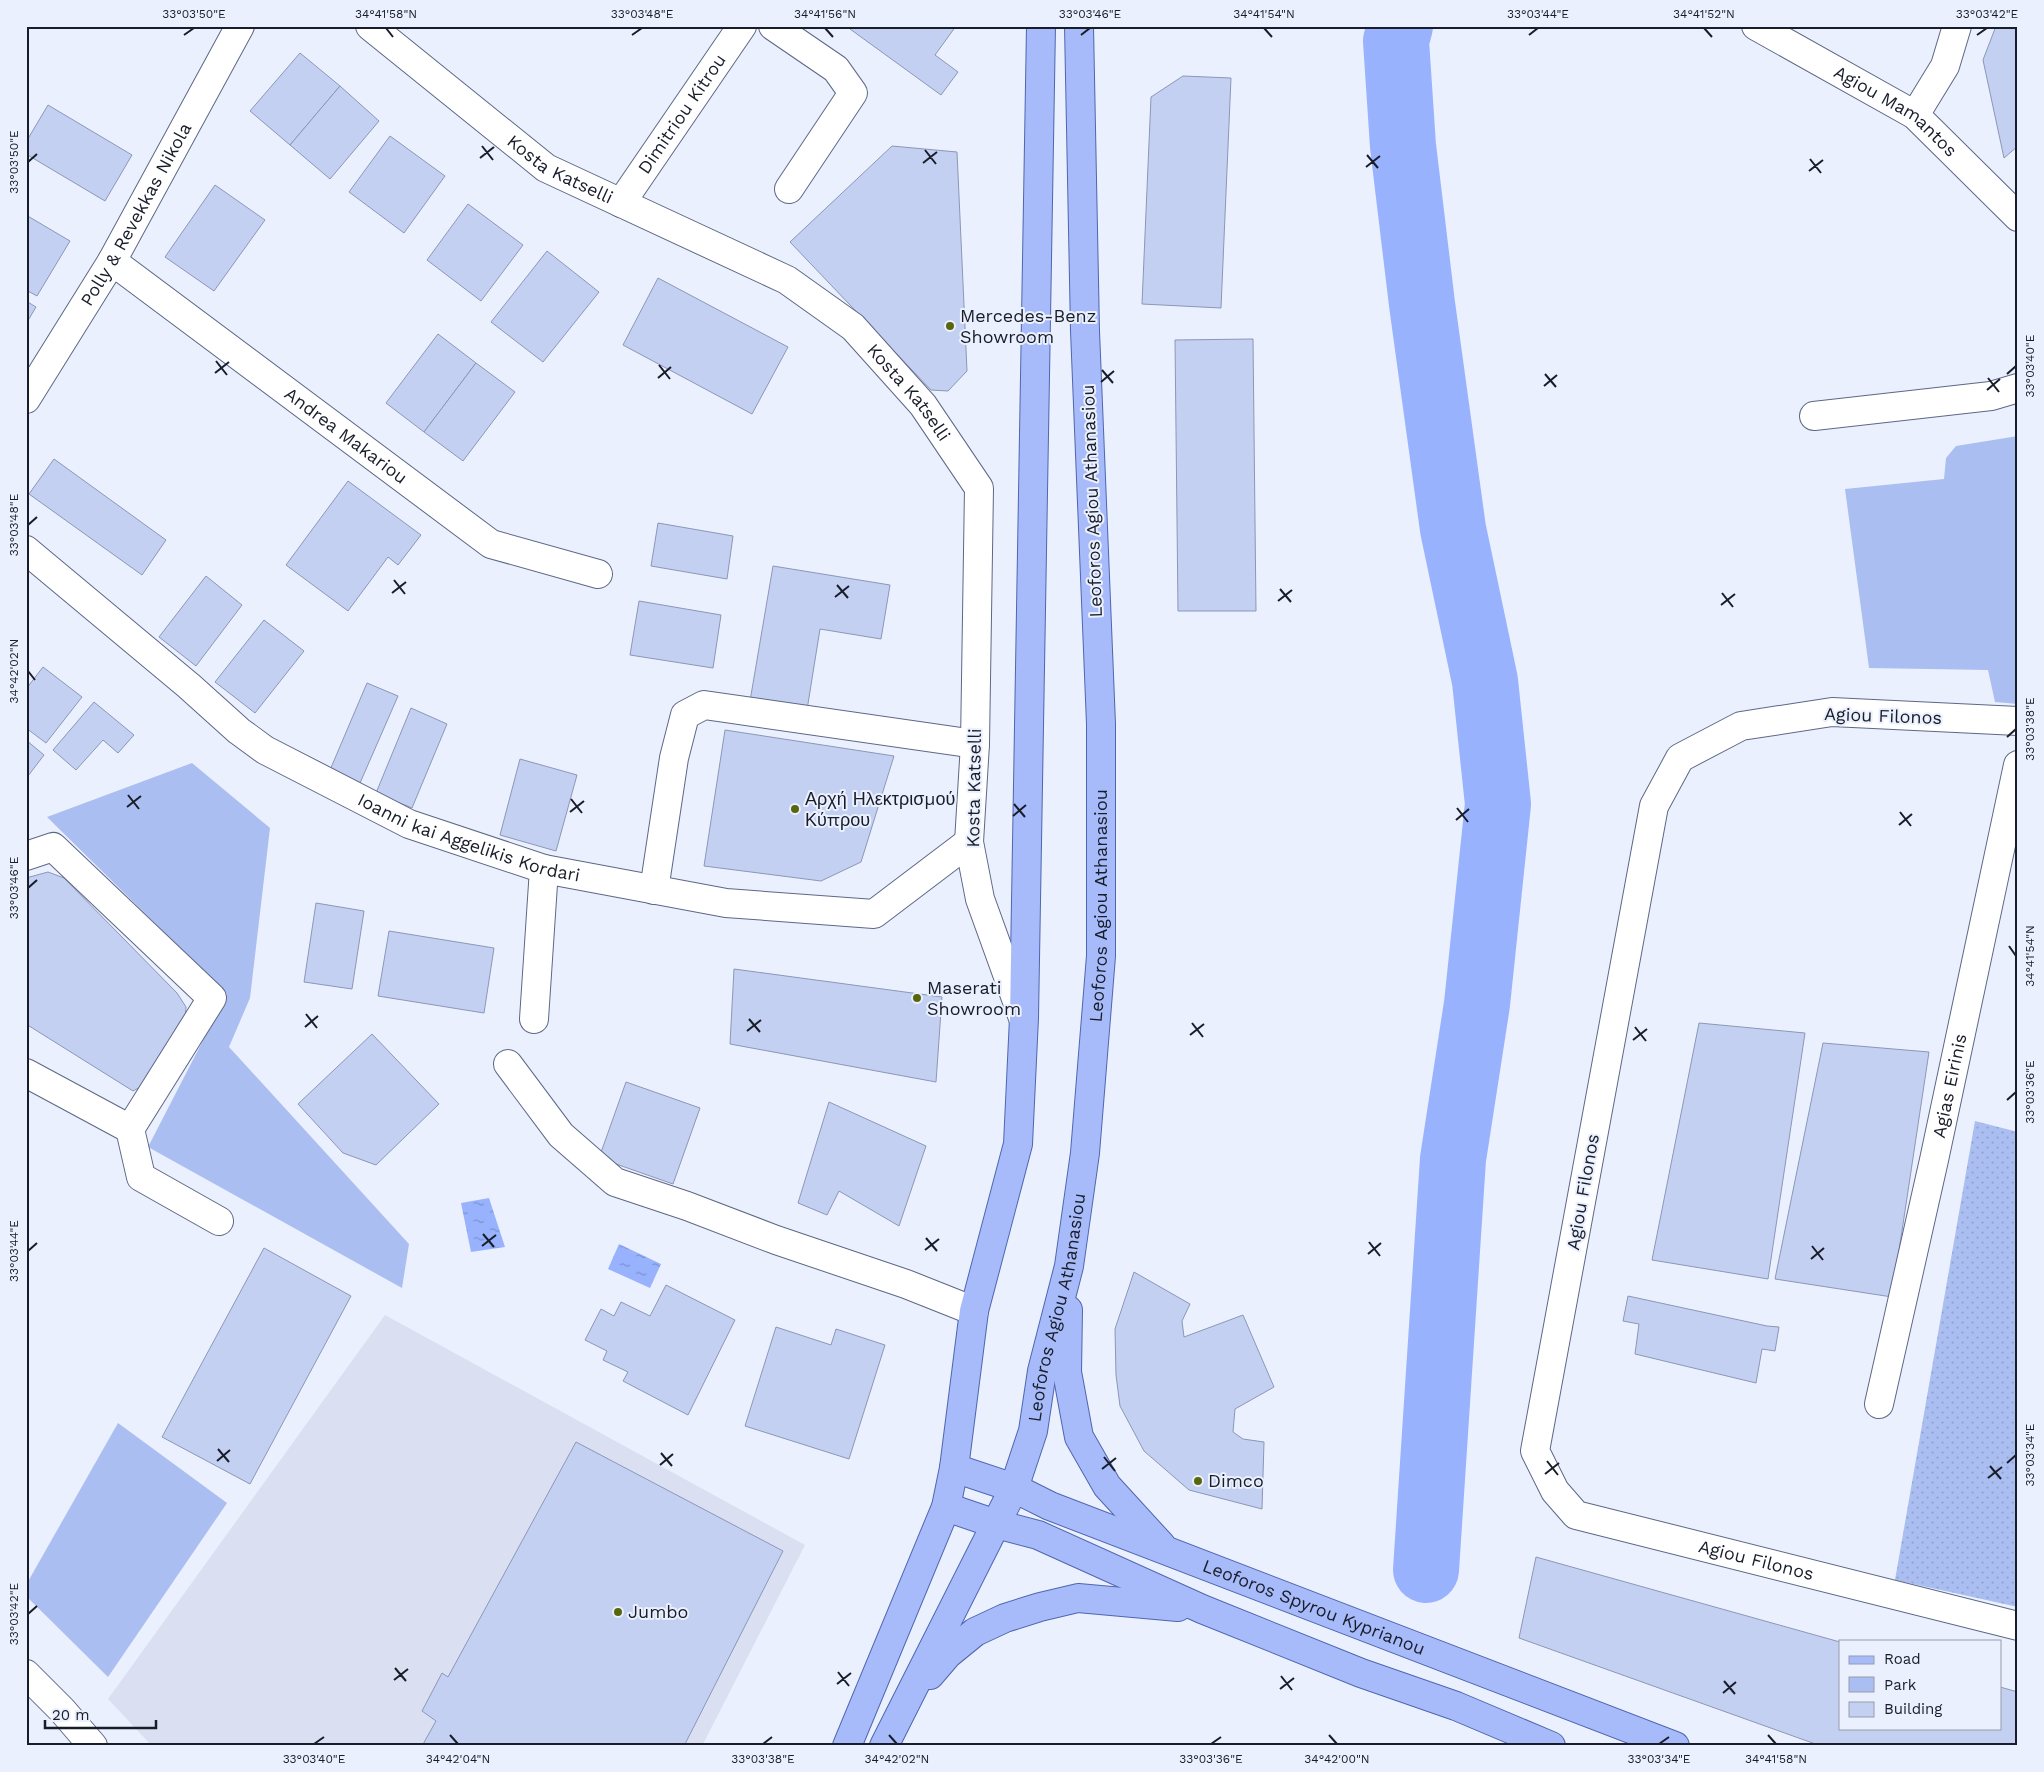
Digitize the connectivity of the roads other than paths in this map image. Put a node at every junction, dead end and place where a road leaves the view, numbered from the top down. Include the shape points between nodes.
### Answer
1 (240, 26) edge
2 (370, 26) edge
3 (742, 26) edge
4 (773, 26) edge
5 (1042, 26) edge
6 (1080, 26) edge
7 (1756, 26) edge
8 (1958, 26) edge
9 (1915, 115) junction
10 (789, 189) dead end
11 (621, 203) junction
12 (2018, 217) edge
13 (112, 261) junction
14 (2018, 388) edge
15 (26, 399) edge
16 (1814, 416) dead end
17 (26, 550) edge
18 (598, 574) dead end
19 (2018, 721) edge
20 (975, 744) junction
21 (2018, 765) edge
22 (969, 842) junction
23 (26, 856) edge
24 (544, 869) junction
25 (654, 890) junction
26 (1024, 1018) junction
27 (534, 1019) dead end
28 (508, 1064) dead end
29 (26, 1073) edge
30 (130, 1129) junction
31 (219, 1221) dead end
32 (1069, 1266) junction
33 (974, 1311) junction
34 (1878, 1404) dead end
35 (954, 1468) junction
36 (1014, 1488) junction
37 (946, 1507) junction
38 (996, 1524) junction
39 (1164, 1549) junction
40 (1202, 1609) junction
41 (2018, 1626) edge
42 (26, 1674) edge
43 (905, 1705) junction
44 (93, 1746) edge
45 (847, 1746) edge
46 (884, 1746) edge
47 (1551, 1746) edge
48 (1675, 1746) edge

1 - 13 street, Polly & Revekkas Nikola
2 - 11 street, Kosta Katselli via 546,168
3 - 11 street, Dimitriou Kitrou
4 - 10 street via 836,69 853,93
5 - 26 main road
6 - 32 main road, Leoforos Agiou Athanasiou via 1085,330 1101,724 1101,956 1084,1153
7 - 9 street, Agiou Mamantos
8 - 9 street via 1944,66
9 - 12 street, Agiou Mamantos
11 - 20 street, Kosta Katselli via 787,280 853,327 923,405 979,488
13 - 15 street, Polly & Revekkas Nikola
13 - 18 street, Andrea Makariou via 491,544
14 - 16 street via 1991,396
17 - 24 street, Ioanni kai Aggelikis Kordari via 239,732 266,750 409,824
19 - 41 street, Agiou Filonos via 1832,712 1741,726 1680,758 1654,806 1536,1451 1555,1491 1576,1515
20 - 22 street, Kosta Katselli
20 - 25 street via 704,705 685,715 674,758
21 - 34 street, Agias Eirinis
22 - 25 street, Ioanni kai Aggelikis Kordari via 874,914 726,903
22 - 26 street, Kosta Katselli via 980,899
23 - 30 street via 53,847 212,998
24 - 25 street, Ioanni kai Aggelikis Kordari
24 - 27 street
26 - 33 main road via 1018,1144
28 - 33 street via 561,1135 614,1182
29 - 30 street
30 - 31 street via 142,1177
32 - 36 main road, Leoforos Agiou Athanasiou via 1042,1371 1033,1431
32 - 39 main road via 1067,1372 1079,1437 1107,1486
33 - 35 main road
35 - 36 main road, Leoforos Spyrou Kyprianou
35 - 37 main road
36 - 38 main road, Leoforos Agiou Athanasiou
36 - 39 main road, Leoforos Spyrou Kyprianou via 1050,1506
37 - 38 main road
37 - 45 main road
38 - 40 main road via 1038,1535
38 - 43 main road, Leoforos Agiou Athanasiou
39 - 48 main road, Leoforos Spyrou Kyprianou
40 - 43 main road via 1078,1598 1012,1616 975,1632 948,1654
40 - 47 main road via 1361,1673 1456,1706
42 - 44 street
43 - 46 main road, Leoforos Agiou Athanasiou

